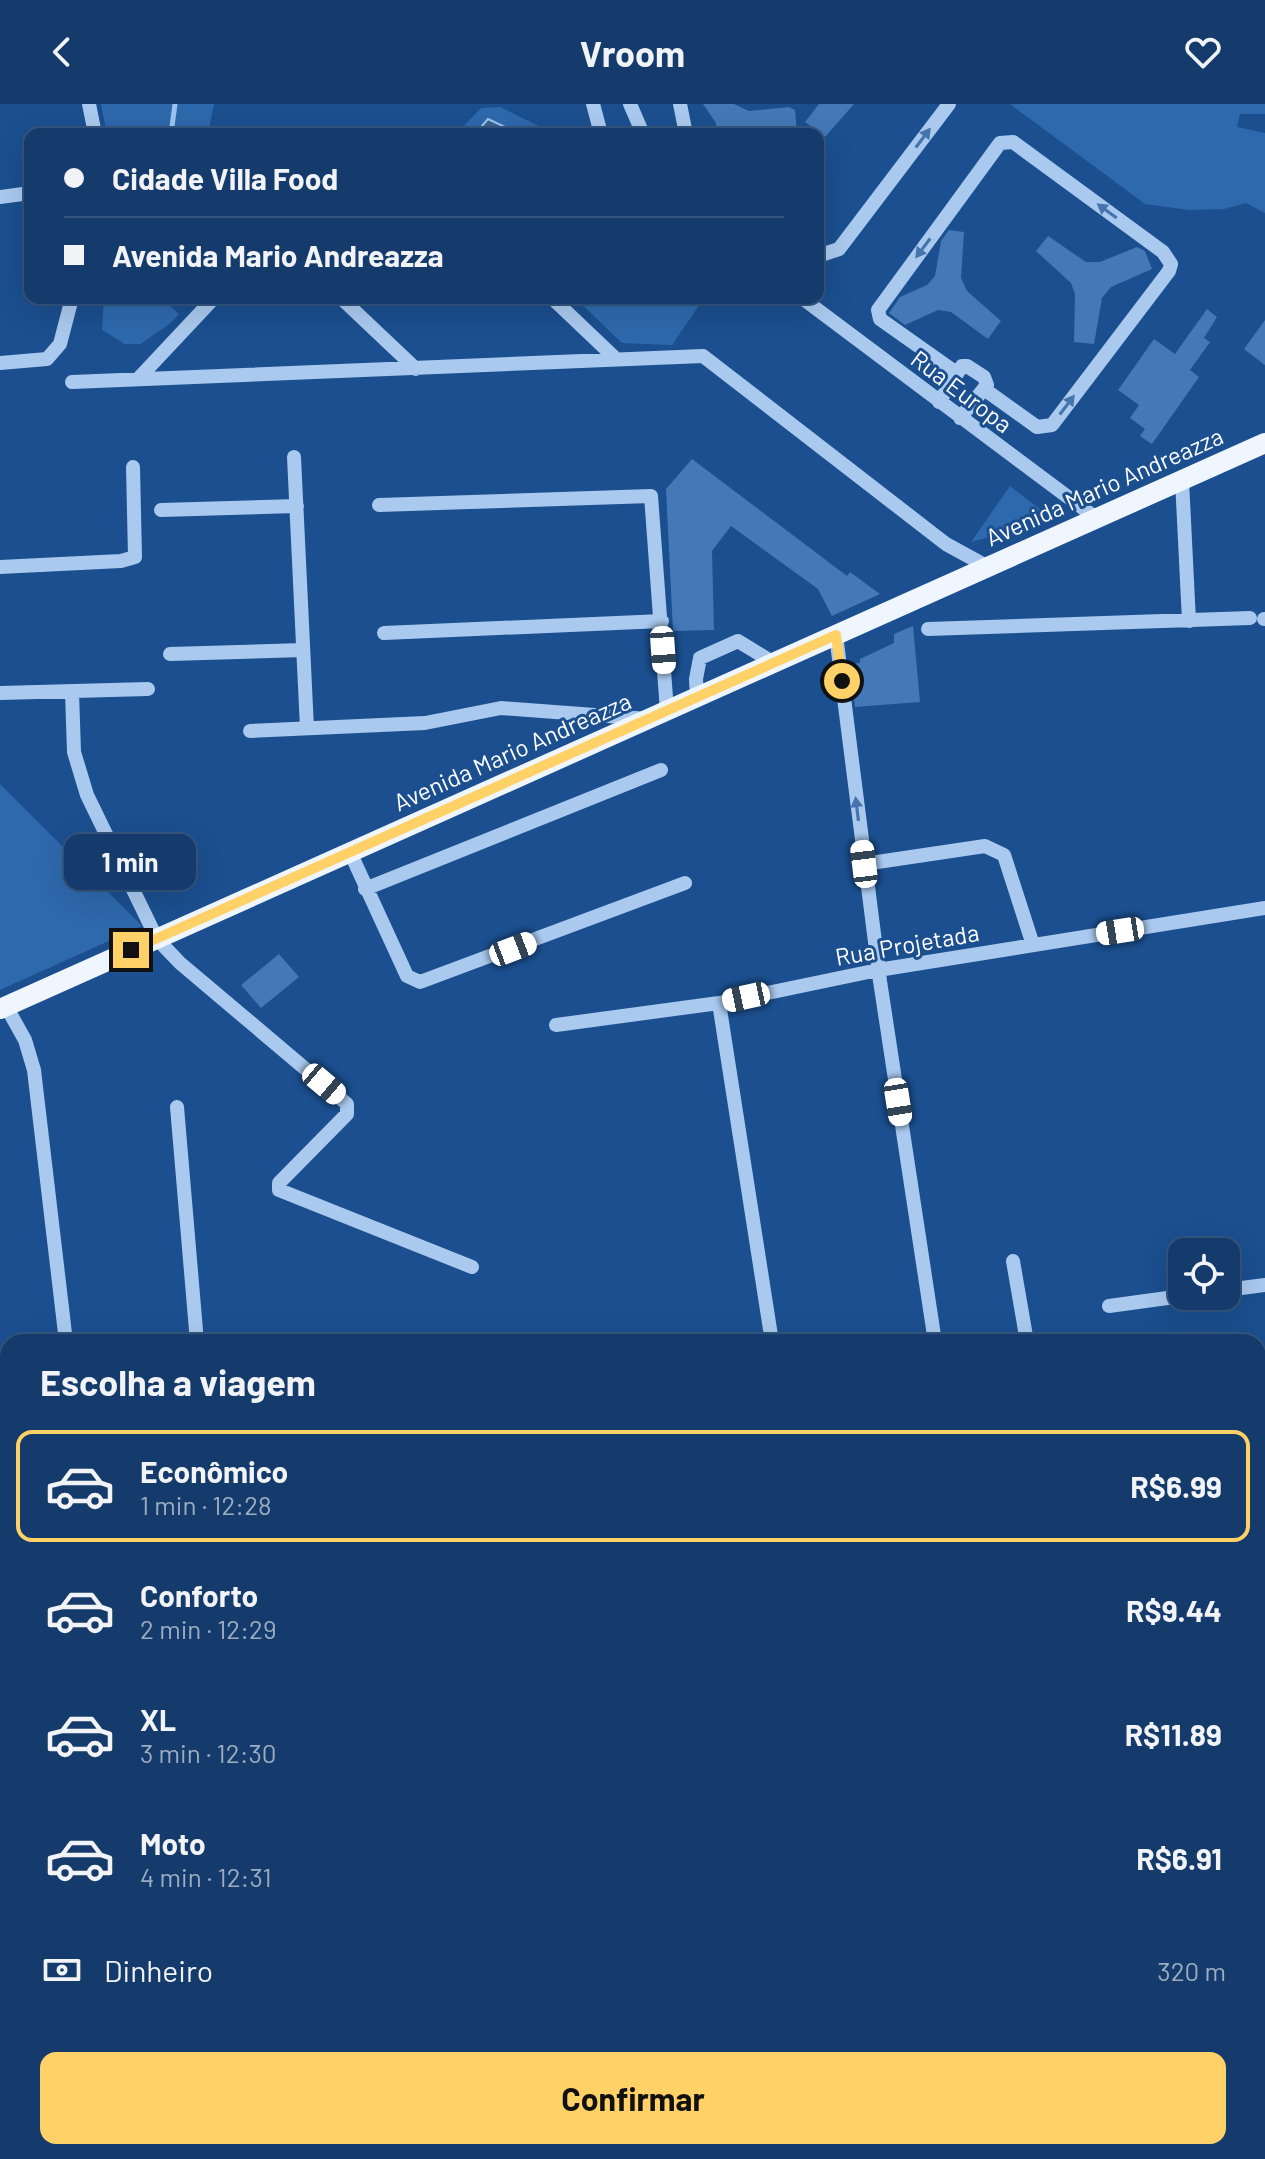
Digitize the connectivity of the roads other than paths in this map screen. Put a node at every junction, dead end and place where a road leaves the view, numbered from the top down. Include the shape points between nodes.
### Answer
1 (89, 104) edge
2 (593, 104) edge
3 (630, 104) edge
4 (680, 104) edge
5 (949, 104) edge
6 (94, 128) edge
7 (599, 128) edge
8 (640, 128) edge
9 (685, 128) edge
10 (24, 194) edge
11 (0, 197) edge
12 (824, 254) edge
13 (70, 304) edge
14 (208, 304) edge
15 (347, 304) edge
16 (558, 304) edge
17 (810, 304) edge
18 (614, 357) junction
19 (0, 363) edge
20 (416, 369) junction
21 (955, 372) junction
22 (138, 379) junction
23 (72, 382) dead end
24 (984, 389) junction
25 (939, 402) junction
26 (960, 418) junction
27 (1265, 443) edge
28 (294, 457) dead end
29 (133, 467) dead end
30 (1182, 480) junction
31 (379, 505) dead end
32 (297, 506) junction
33 (161, 510) dead end
34 (1096, 518) junction
35 (0, 567) edge
36 (988, 567) junction
37 (1260, 619) edge
38 (662, 621) junction
39 (1189, 621) junction
40 (928, 629) dead end
41 (384, 633) dead end
42 (836, 635) junction
43 (303, 650) junction
44 (170, 654) dead end
45 (774, 663) junction
46 (148, 689) dead end
47 (72, 692) junction
48 (0, 693) edge
49 (697, 697) junction
50 (658, 715) junction
51 (307, 728) junction
52 (250, 731) dead end
53 (661, 770) dead end
54 (350, 852) junction
55 (864, 864) junction
56 (685, 883) dead end
57 (365, 889) junction
58 (1265, 908) edge
59 (157, 939) junction
60 (1033, 945) junction
61 (878, 970) junction
62 (719, 1003) junction
63 (3, 1007) edge
64 (556, 1025) dead end
65 (177, 1107) dead end
66 (1013, 1261) dead end
67 (472, 1267) dead end
68 (1265, 1285) edge
69 (1240, 1288) edge
70 (1168, 1298) edge
71 (1109, 1306) dead end
72 (65, 1334) edge
73 (196, 1334) edge
74 (771, 1334) edge
75 (934, 1334) edge
76 (1026, 1334) edge

1 - 6 street
2 - 7 street
3 - 8 street
4 - 9 street
12 -> 5 street via 839,249
10 - 11 street
13 - 19 street via 60,344 47,359
14 - 22 street
15 - 20 street
16 - 18 street
17 - 25 street, Rua Europa
18 - 20 street
18 - 36 street via 693,355 709,360 946,544
20 - 22 street
21 - 24 street via 967,366 987,381
24 -> 21 street via 1037,427 1052,425 1171,264 1163,252 1013,142 1000,143 878,310 880,319
21 - 25 street
22 - 23 street
24 - 26 street
25 - 26 street, Rua Europa
26 - 34 street, Rua Europa
27 - 30 main road, Avenida Mario Andreazza
28 - 32 street
29 - 35 street via 135,557
30 - 34 main road, Avenida Mario Andreazza
30 - 39 street
31 - 38 street via 651,496
32 - 33 street
32 - 43 street
34 - 36 main road, Avenida Mario Andreazza
36 - 42 main road, Avenida Mario Andreazza
37 - 39 street
38 - 41 street
38 - 50 street
39 - 40 street
42 - 45 main road, Avenida Mario Andreazza
55 -> 42 street
43 - 44 street
43 - 51 street
45 - 49 main road, Avenida Mario Andreazza
45 - 49 street via 738,641 700,658
46 - 47 street
47 - 48 street
47 - 59 street via 74,752 87,795
49 - 50 main road, Avenida Mario Andreazza
50 - 51 street via 501,708 425,723
50 - 54 main road, Avenida Mario Andreazza
51 - 52 street
53 - 57 street
54 - 57 street
54 - 59 main road, Avenida Mario Andreazza
55 - 60 street via 985,846 1004,855
55 - 61 street
56 - 57 street via 420,982 407,976
58 - 60 street, Rua Projetada
59 - 63 main road, Avenida Mario Andreazza
59 - 67 street via 347,1104 347,1114 279,1183 279,1190
60 - 61 street, Rua Projetada
61 - 62 street, Rua Projetada
61 - 75 street
62 - 64 street, Rua Projetada
62 - 74 street
63 - 72 street via 25,1040 34,1070
65 - 73 street
66 - 76 street
68 - 69 street
70 - 71 street

